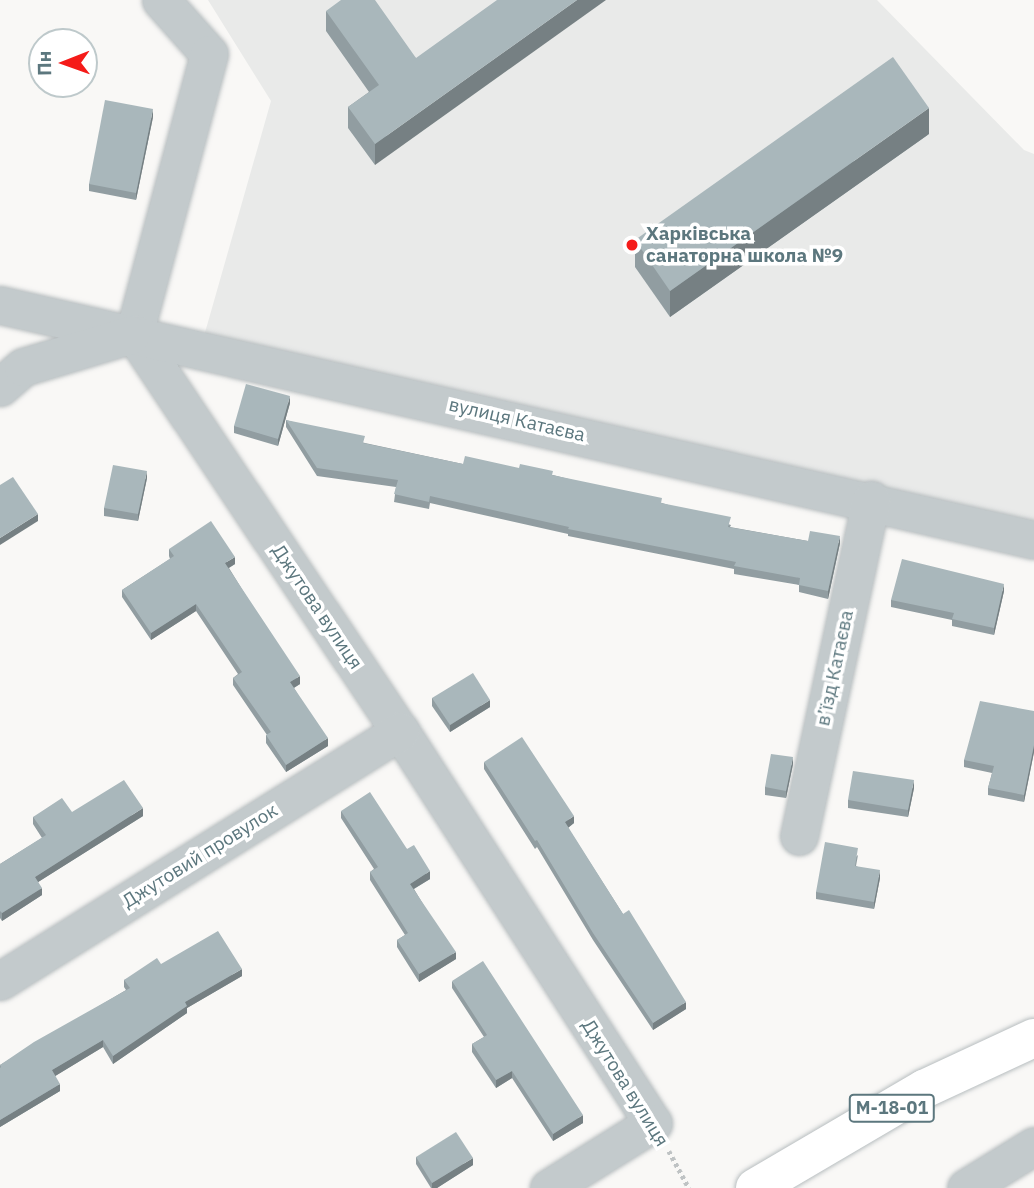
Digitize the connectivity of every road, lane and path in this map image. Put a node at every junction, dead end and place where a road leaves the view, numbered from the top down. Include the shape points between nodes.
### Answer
1 (161, 0) edge
2 (0, 305) edge
3 (134, 334) junction
4 (0, 387) edge
5 (871, 500) junction
6 (1034, 540) edge
7 (400, 731) junction
8 (799, 836) dead end
9 (0, 981) edge
10 (1034, 1038) edge
11 (653, 1123) junction
12 (1034, 1146) edge
13 (549, 1188) edge
14 (690, 1188) edge
15 (755, 1188) edge
16 (966, 1188) edge

1 - 3 street via 209,54
2 - 3 street, вулиця Катаєва
3 - 4 street via 23,367
3 - 5 street, вулиця Катаєва
3 - 7 street, Джутова вулиця
5 - 6 street, вулиця Катаєва
5 - 8 street, в’їзд Катаєва
7 - 9 street, Джутовий провулок
7 - 11 street, Джутова вулиця
10 - 15 highway, М-18-01 via 925,1088
11 - 13 street
11 - 14 path, Джутова вулиця
12 - 16 street

